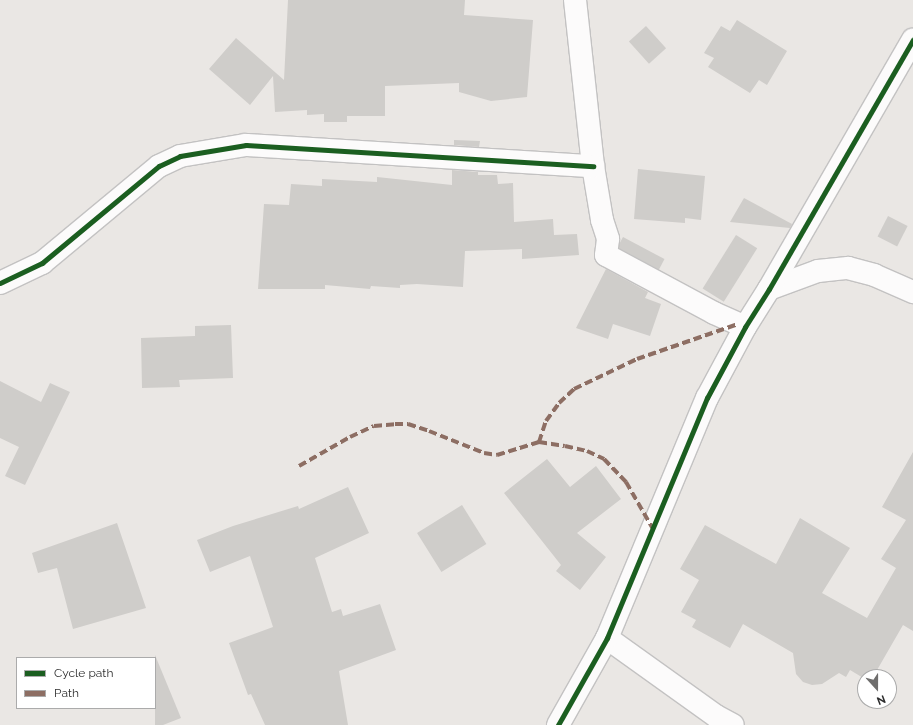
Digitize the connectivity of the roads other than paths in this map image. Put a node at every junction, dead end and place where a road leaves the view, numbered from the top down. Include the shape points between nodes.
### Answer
1 (575, 0) edge
2 (913, 40) edge
3 (592, 166) junction
4 (0, 283) edge
5 (769, 289) junction
6 (913, 292) edge
7 (745, 327) junction
8 (607, 638) junction
9 (558, 725) edge
10 (733, 725) edge

1 - 3 street
2 - 5 street
3 - 4 street via 246,145 180,156 159,166 42,263
3 - 7 street via 608,239 606,255
5 - 6 street via 818,271 848,268 874,275
5 - 7 street
7 - 8 street via 707,398
8 - 9 street
8 - 10 street via 716,716

